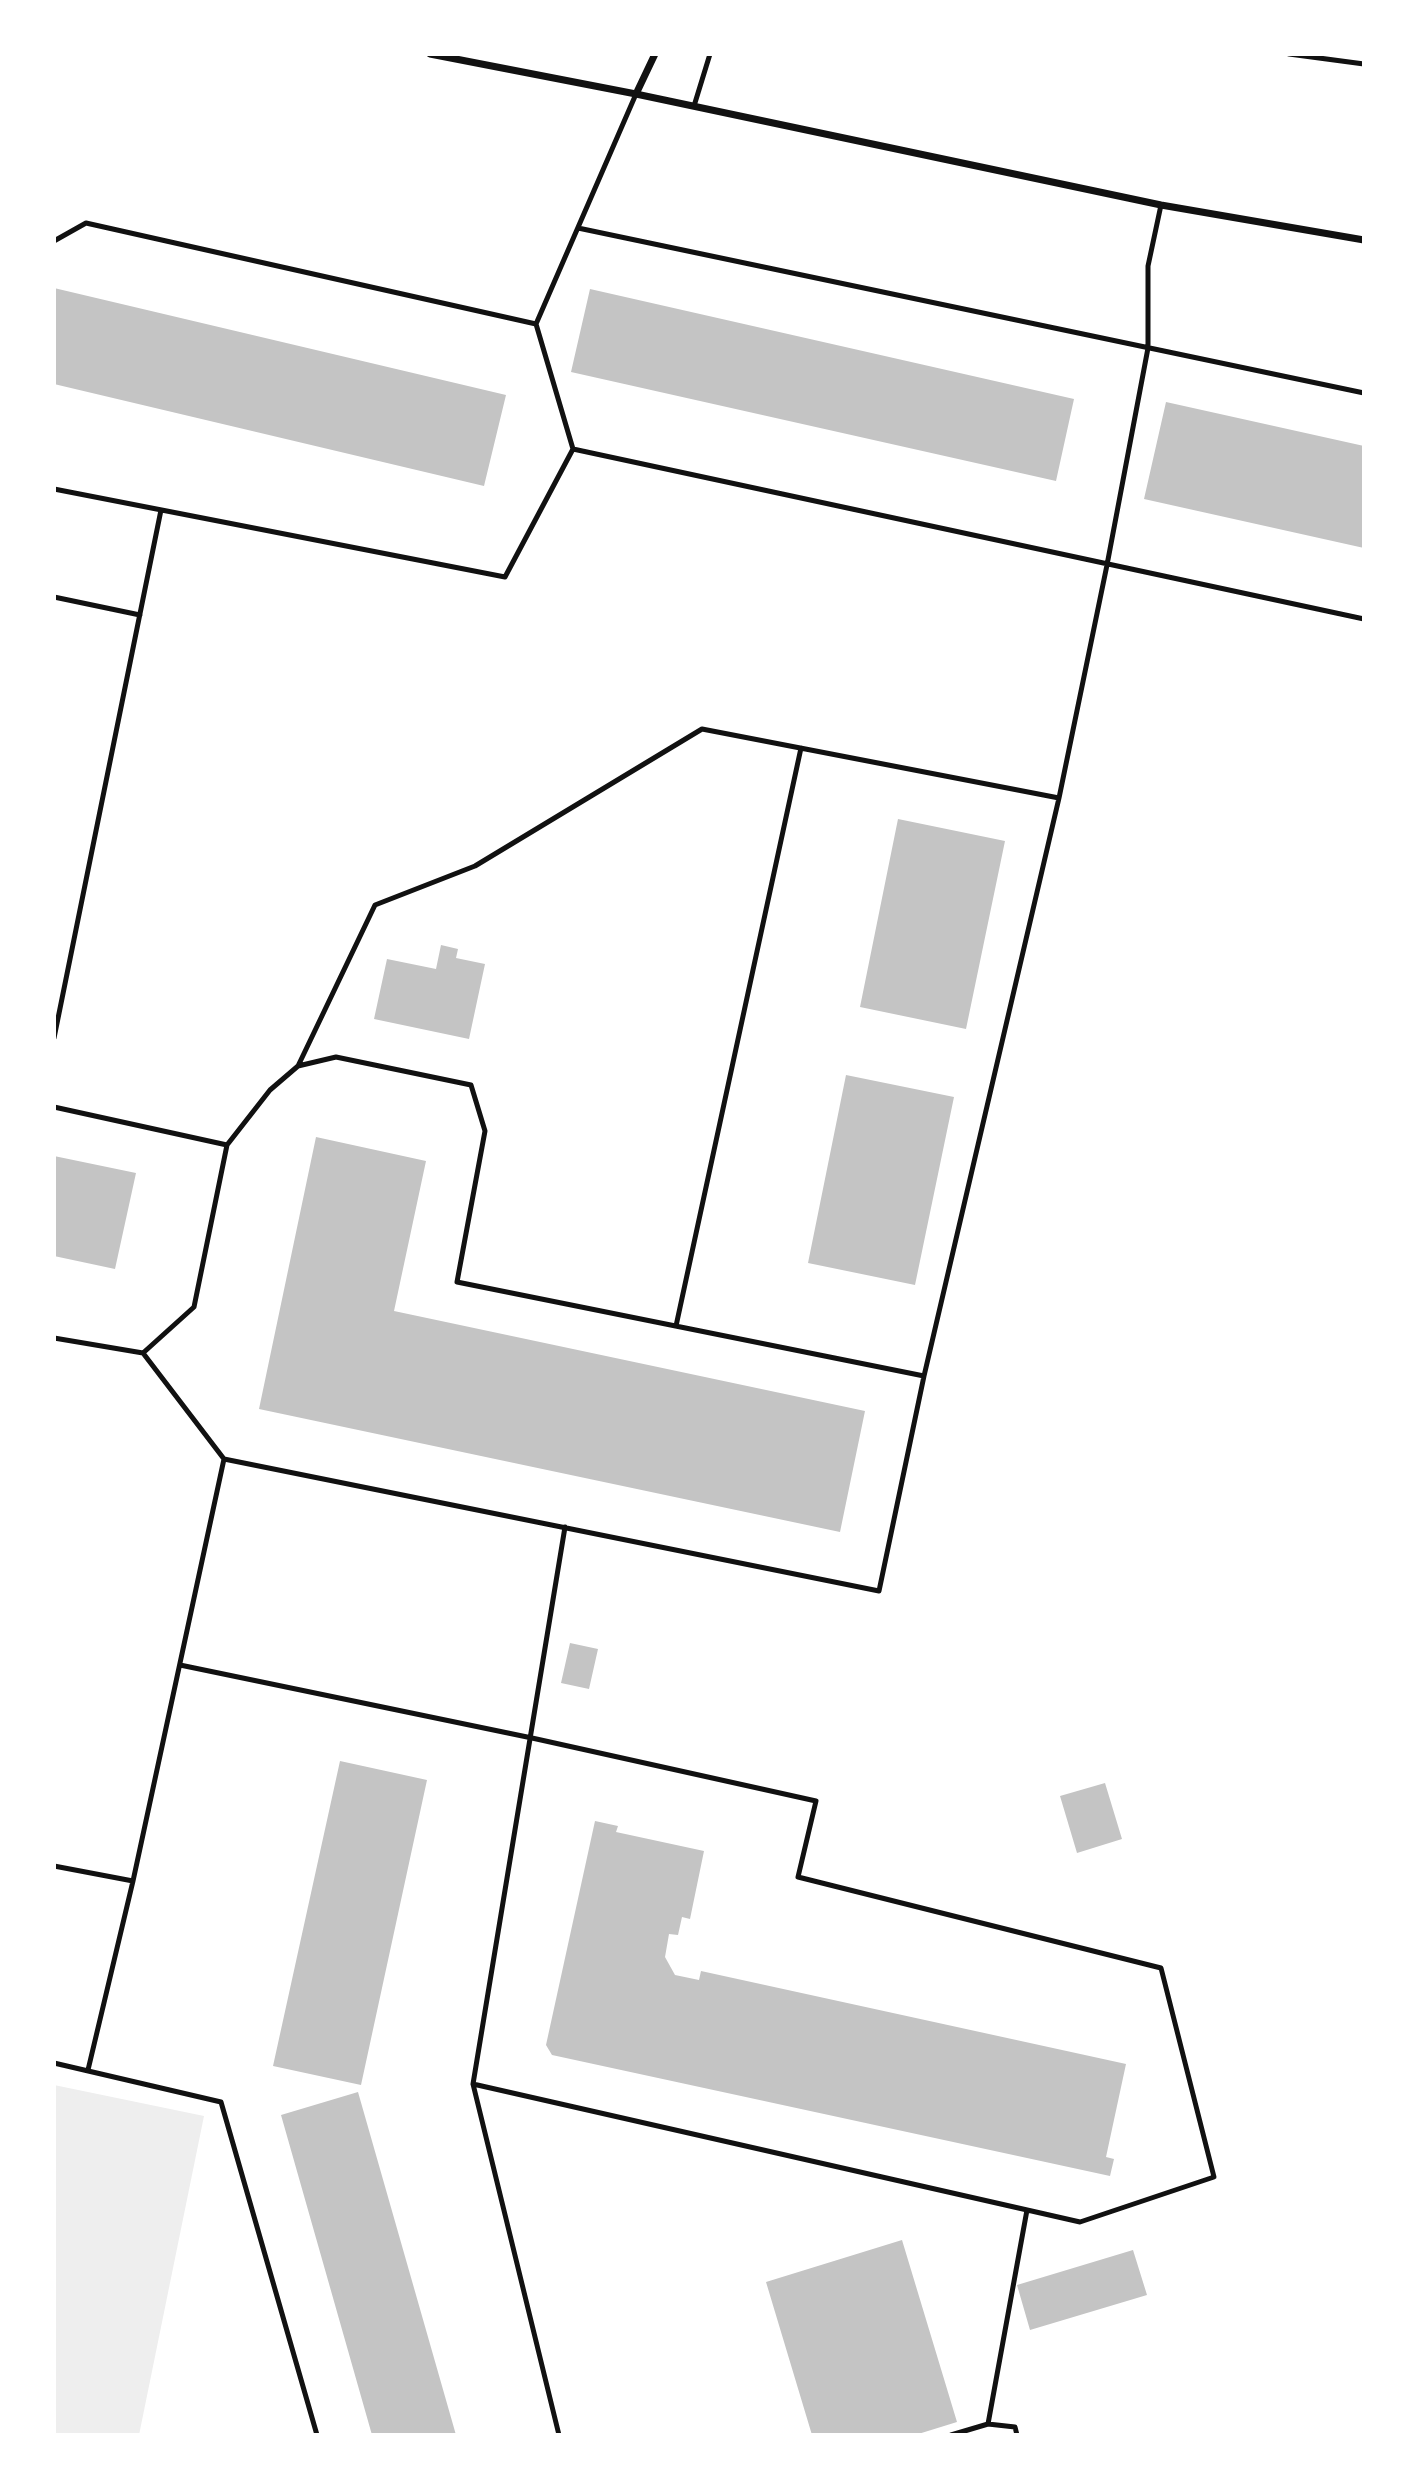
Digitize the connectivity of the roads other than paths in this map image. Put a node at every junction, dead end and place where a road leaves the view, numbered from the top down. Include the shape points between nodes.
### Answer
1 (430, 54) edge
2 (655, 54) edge
3 (710, 54) edge
4 (1289, 54) edge
5 (1364, 64) edge
6 (636, 94) junction
7 (694, 106) junction
8 (1161, 205) junction
9 (578, 228) junction
10 (1364, 240) edge
11 (54, 241) edge
12 (536, 324) junction
13 (1148, 348) junction
14 (1364, 393) edge
15 (573, 449) junction
16 (54, 489) edge
17 (161, 510) junction
18 (1107, 565) junction
19 (54, 597) edge
20 (140, 615) junction
21 (1364, 618) edge
22 (801, 748) junction
23 (1059, 798) junction
24 (54, 1038) edge
25 (298, 1066) junction
26 (54, 1107) edge
27 (227, 1145) junction
28 (676, 1326) junction
29 (54, 1338) edge
30 (143, 1353) junction
31 (924, 1376) junction
32 (224, 1460) junction
33 (565, 1527) junction
34 (180, 1665) junction
35 (532, 1738) junction
36 (54, 1866) edge
37 (133, 1881) junction
38 (54, 2063) edge
39 (88, 2070) junction
40 (473, 2084) junction
41 (1027, 2210) junction
42 (988, 2424) junction
43 (317, 2435) edge
44 (559, 2435) edge
45 (951, 2435) edge
46 (1017, 2435) edge

1 - 6 street
2 - 6 street
3 - 7 lane
4 - 5 lane
6 - 7 street
6 - 9 lane
7 - 8 street
8 - 10 street
8 - 13 lane via 1148,266
9 - 12 lane
9 - 13 lane
11 - 12 lane via 86,223
12 - 15 lane
13 - 14 lane
13 - 18 lane
15 - 17 lane via 505,577
15 - 18 lane
16 - 17 lane
17 - 20 lane
18 - 21 lane
18 - 23 lane
19 - 20 lane
20 - 24 lane
22 - 23 lane
22 - 25 lane via 702,729 475,866 375,905
22 - 28 lane
23 - 31 lane
25 - 27 lane via 270,1090
25 - 28 lane via 336,1057 471,1085 485,1131 457,1282
26 - 27 lane
27 - 30 lane via 194,1307
28 - 31 lane
29 - 30 lane
30 - 32 lane
31 - 33 lane via 879,1591
32 - 33 lane
32 - 34 lane
33 - 35 lane
34 - 35 lane
34 - 37 lane
35 - 40 lane
35 - 41 lane via 816,1801 798,1877 1161,1968 1214,2178 1080,2222
36 - 37 lane
37 - 39 lane
38 - 39 lane
39 - 43 lane via 221,2102
40 - 41 lane
40 - 44 lane
41 - 42 lane
42 - 45 lane
42 - 46 lane via 1015,2427

